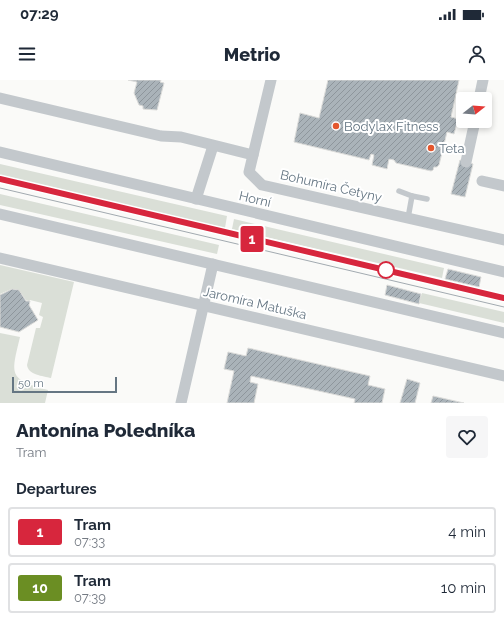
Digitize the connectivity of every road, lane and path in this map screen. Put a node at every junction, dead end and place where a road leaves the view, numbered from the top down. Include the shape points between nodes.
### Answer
1 (271, 80) edge
2 (483, 80) edge
3 (480, 92) edge
4 (0, 98) edge
5 (473, 128) edge
6 (213, 146) junction
7 (0, 152) edge
8 (253, 155) junction
9 (466, 162) dead end
10 (482, 181) dead end
11 (504, 186) edge
12 (399, 191) dead end
13 (412, 196) junction
14 (196, 199) junction
15 (428, 199) dead end
16 (0, 214) edge
17 (408, 218) junction
18 (504, 240) edge
19 (0, 258) edge
20 (213, 264) junction
21 (504, 272) edge
22 (204, 306) junction
23 (504, 333) edge
24 (504, 376) edge
25 (181, 403) edge

1 - 8 street, Bohumíra Četyny
2 - 3 street
4 - 6 street
5 - 9 street
6 - 8 street
6 - 14 street
7 - 14 street, Horní
8 - 17 street, Bohumíra Četyny via 249,172 262,185
10 - 11 street
12 - 13 lane
13 - 15 lane
13 - 17 lane
14 - 21 street, Horní
16 - 20 street
17 - 18 street, Bohumíra Četyny
19 - 22 street, Jaromíra Matuška
20 - 22 street
20 - 23 street
22 - 24 street, Jaromíra Matuška
22 - 25 street

